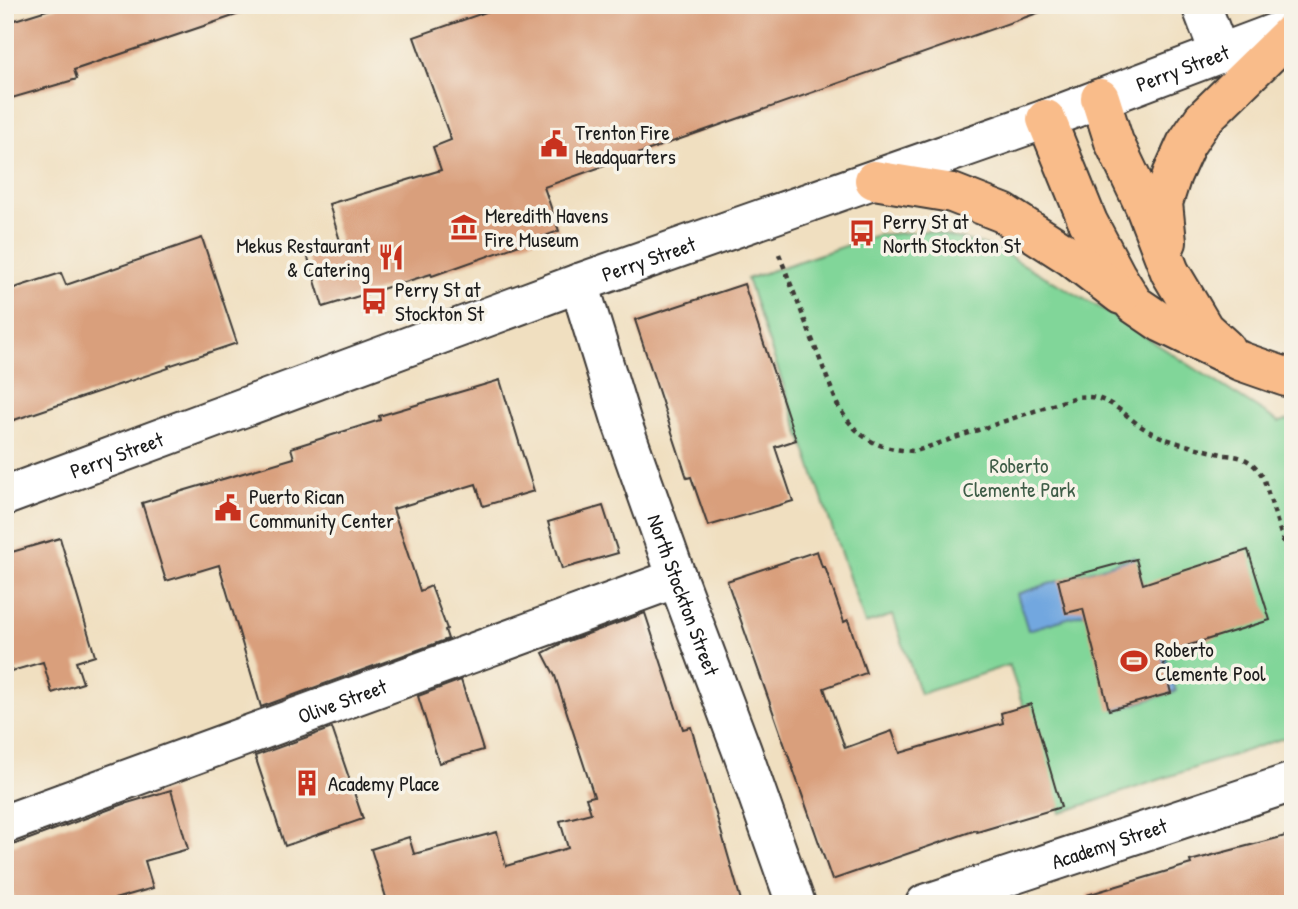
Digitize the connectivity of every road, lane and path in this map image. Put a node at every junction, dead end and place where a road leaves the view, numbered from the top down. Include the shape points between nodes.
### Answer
1 (1201, 5) edge
2 (1293, 26) edge
3 (1293, 31) edge
4 (1219, 52) junction
5 (1100, 98) junction
6 (1046, 119) junction
7 (874, 180) junction
8 (778, 251) dead end
9 (1170, 272) junction
10 (579, 283) junction
11 (1134, 304) junction
12 (1240, 361) junction
13 (1293, 377) edge
14 (5, 496) edge
15 (1293, 572) edge
16 (677, 578) junction
17 (1293, 782) edge
18 (5, 824) edge
19 (796, 904) edge
20 (925, 904) edge

1 - 4 street
2 - 4 street, Perry Street
3 - 9 highway via 1203,119 1186,144 1163,203
4 - 5 street, Perry Street
5 - 6 street, Perry Street
5 - 9 highway
6 - 7 street, Perry Street
6 - 11 highway via 1088,222
7 - 10 street, Perry Street
7 - 11 highway via 952,193 1003,213
8 - 15 path via 838,406 860,435 895,450 916,451 1076,397 1101,399 1156,435 1247,459 1256,466
9 - 12 highway via 1204,330
10 - 14 street, Perry Street
10 - 16 street, North Stockton Street
11 - 12 highway
12 - 13 highway
16 - 18 street, Olive Street
16 - 19 street, North Stockton Street
17 - 20 street, Academy Street

